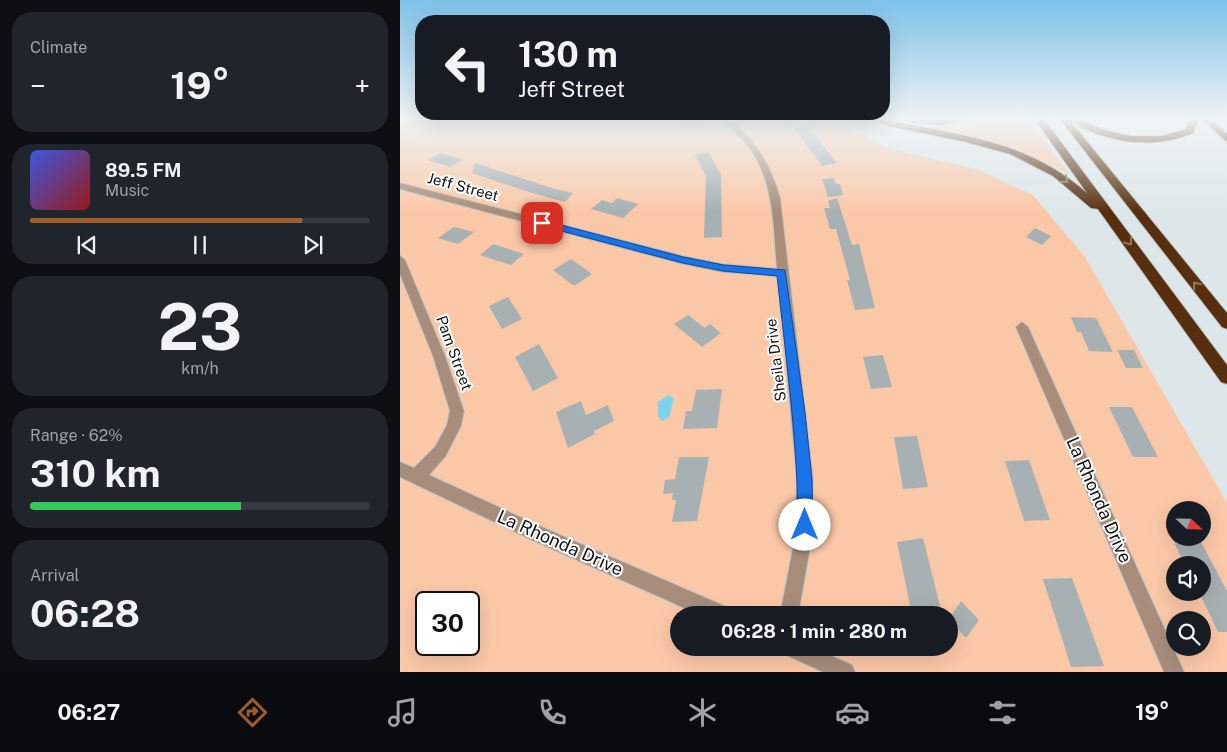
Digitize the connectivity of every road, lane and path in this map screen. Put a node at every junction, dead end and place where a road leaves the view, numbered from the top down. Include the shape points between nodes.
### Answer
1 (754, 149) edge
2 (1000, 149) edge
3 (1061, 149) edge
4 (1088, 149) edge
5 (400, 186) edge
6 (411, 189) junction
7 (400, 198) edge
8 (1118, 226) junction
9 (400, 260) edge
10 (782, 273) junction
11 (1227, 323) edge
12 (1022, 327) dead end
13 (1227, 376) edge
14 (400, 469) edge
15 (416, 477) junction
16 (702, 606) edge
17 (791, 606) edge
18 (810, 656) edge
19 (845, 672) edge
20 (1174, 672) edge

1 - 10 street, Sheila Drive via 769,173 775,198
2 -> 8 highway via 1028,158 1056,173
3 - 8 highway
11 -> 4 highway
5 - 6 street, Jeff Street
6 - 7 street
6 - 10 street, Jeff Street via 683,260
8 -> 13 highway
9 - 15 street, Pam Street via 439,356 457,411 454,426 440,452
10 - 17 street, Sheila Drive via 805,480 805,525
12 - 20 street, La Rhonda Drive
14 - 15 street, La Rhonda Drive
15 - 16 street, La Rhonda Drive
18 - 19 street

